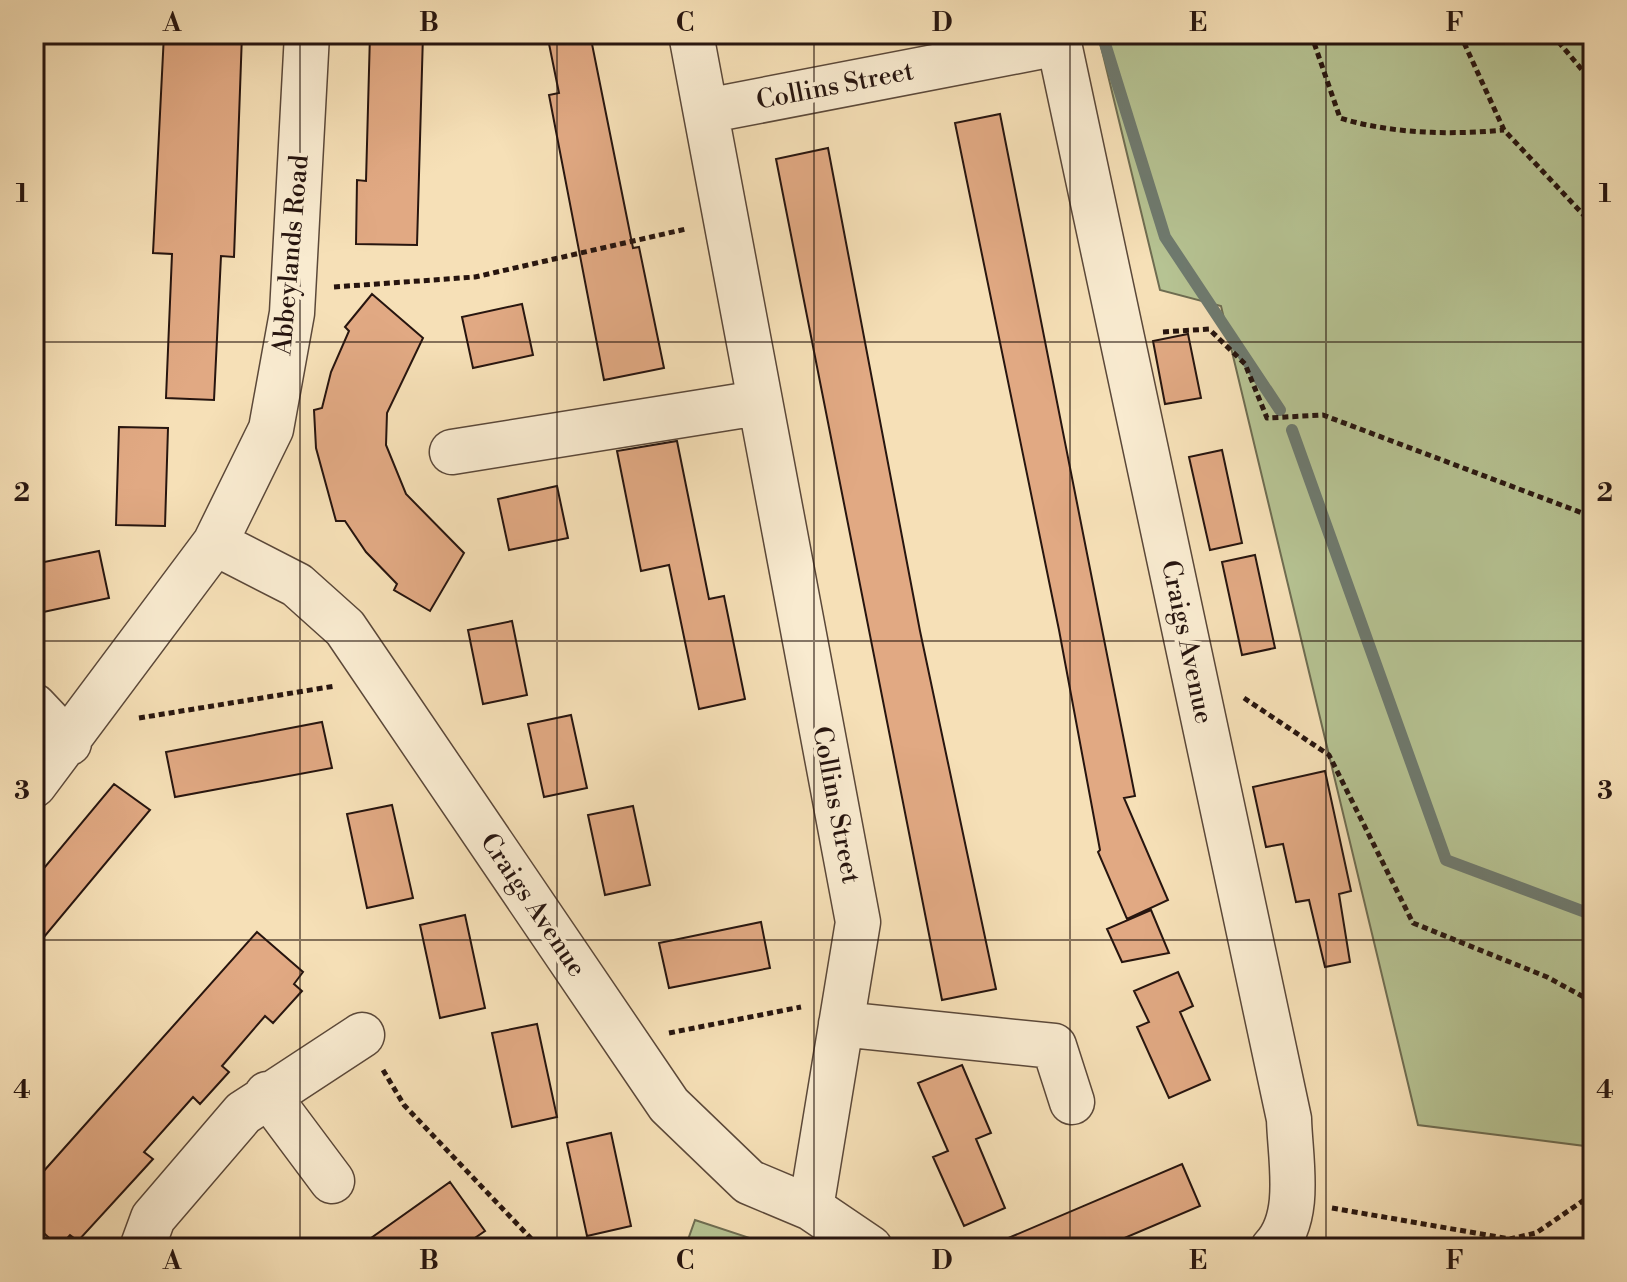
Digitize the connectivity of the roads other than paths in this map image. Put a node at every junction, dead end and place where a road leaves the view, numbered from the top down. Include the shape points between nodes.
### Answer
1 (307, 34) edge
2 (691, 34) edge
3 (1058, 38) edge
4 (706, 111) junction
5 (758, 403) junction
6 (452, 452) dead end
7 (215, 543) junction
8 (34, 706) edge
9 (74, 736) junction
10 (34, 785) edge
11 (844, 1011) junction
12 (362, 1035) road end
13 (267, 1094) junction
14 (1072, 1102) dead end
15 (332, 1181) dead end
16 (811, 1208) junction
17 (142, 1248) edge
18 (870, 1248) edge
19 (1273, 1248) edge

1 - 7 street, Abbeylands Road via 292,313 271,429
2 - 4 street, Collins Street
3 - 4 street, Collins Street
3 - 19 street, Craigs Avenue via 1289,1119 1291,1200 1285,1236
4 - 5 street, Collins Street
5 - 6 street
5 - 11 street, Collins Street via 858,922
7 - 9 street, Abbeylands Road
7 - 16 street, Craigs Avenue via 297,585 345,628 669,1105 749,1182
8 - 9 street
9 - 10 street, Abbeylands Road
11 - 14 street via 1054,1046
11 - 16 street, Collins Street
12 - 13 street
13 - 15 street
13 - 17 street via 243,1113 153,1218
16 - 18 street, Craigs Avenue

